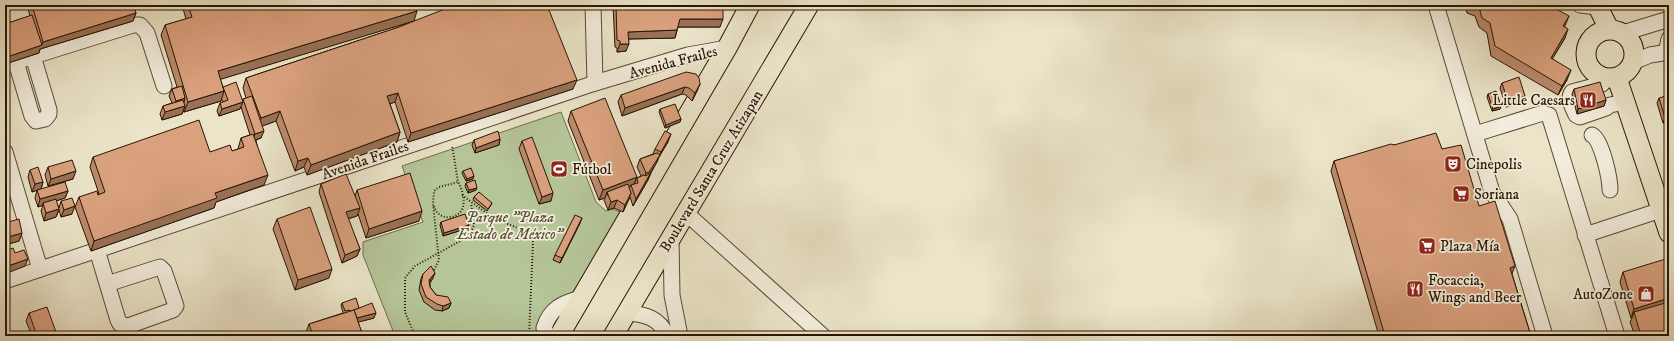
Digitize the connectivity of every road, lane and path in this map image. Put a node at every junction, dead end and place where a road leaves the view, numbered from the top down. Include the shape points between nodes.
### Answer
1 (594, 5) edge
2 (750, 5) edge
3 (809, 5) edge
4 (1436, 5) edge
5 (1592, 6) edge
6 (1669, 19) edge
7 (1616, 31) junction
8 (727, 48) junction
9 (1668, 49) edge
10 (33, 56) junction
11 (1633, 62) junction
12 (10, 64) edge
13 (1612, 78) junction
14 (595, 83) junction
15 (164, 86) dead end
16 (1625, 102) junction
17 (450, 132) junction
18 (1475, 134) junction
19 (1592, 134) dead end
20 (5, 152) edge
21 (458, 182) junction
22 (1610, 190) dead end
23 (462, 195) junction
24 (471, 202) junction
25 (433, 204) junction
26 (686, 213) junction
27 (1666, 222) edge
28 (1585, 234) junction
29 (671, 238) junction
30 (97, 250) junction
31 (438, 254) junction
32 (40, 269) junction
33 (434, 270) edge
34 (5, 282) edge
35 (107, 284) junction
36 (581, 298) junction
37 (627, 313) junction
38 (415, 336) edge
39 (529, 336) edge
40 (547, 336) edge
41 (559, 336) edge
42 (613, 336) edge
43 (667, 336) edge
44 (680, 336) edge
45 (823, 336) edge
46 (1545, 336) edge
47 (1617, 336) edge

1 - 14 street
2 - 8 main road
3 - 26 main road, Boulevard Santa Cruz Atizapan
4 - 18 street
5 - 7 main road
6 - 7 street
7 - 11 main road via 1629,38 1633,45
7 - 13 main road via 1599,32 1591,38 1586,48 1586,58 1590,67 1597,75
8 - 14 street, Avenida Frailes via 688,55
8 - 36 main road
9 - 11 street
10 - 12 street
10 - 12 street via 49,110 45,119 34,119
10 - 15 street via 140,25 147,33
11 - 13 main road via 1626,73
13 - 16 main road
13 - 16 street via 1602,84 1572,92 1570,100 1576,115 1580,117
14 - 17 street, Avenida Frailes
16 - 27 main road
17 - 21 path
17 - 30 street, Avenida Frailes
18 - 28 street via 1543,113 1549,115
18 - 46 street via 1492,192 1510,219
19 - 22 street via 1597,139 1604,158 1610,179
20 - 32 street
21 - 23 path
21 - 25 path via 439,187 434,192
23 - 24 path
23 - 25 path via 461,211 453,217 439,214
24 - 31 path via 474,225 471,232
24 - 39 path via 493,218 522,229 532,236
25 - 31 path
26 - 29 main road, Boulevard Santa Cruz Atizapan
26 - 45 street
27 - 28 street
28 - 47 street
29 - 37 main road, Boulevard Santa Cruz Atizapan
29 - 44 street via 672,296
30 - 32 street, Avenida Frailes
30 - 35 street
31 - 33 path via 439,260
31 - 38 path via 415,266 405,278 405,312
32 - 34 street, Avenida Frailes
35 - 35 street via 118,320 124,326 173,310 176,306 164,271 160,268
36 - 40 street via 566,302 552,311 544,328
36 - 41 main road
37 - 42 main road, Boulevard Santa Cruz Atizapan
37 - 43 street via 653,318

